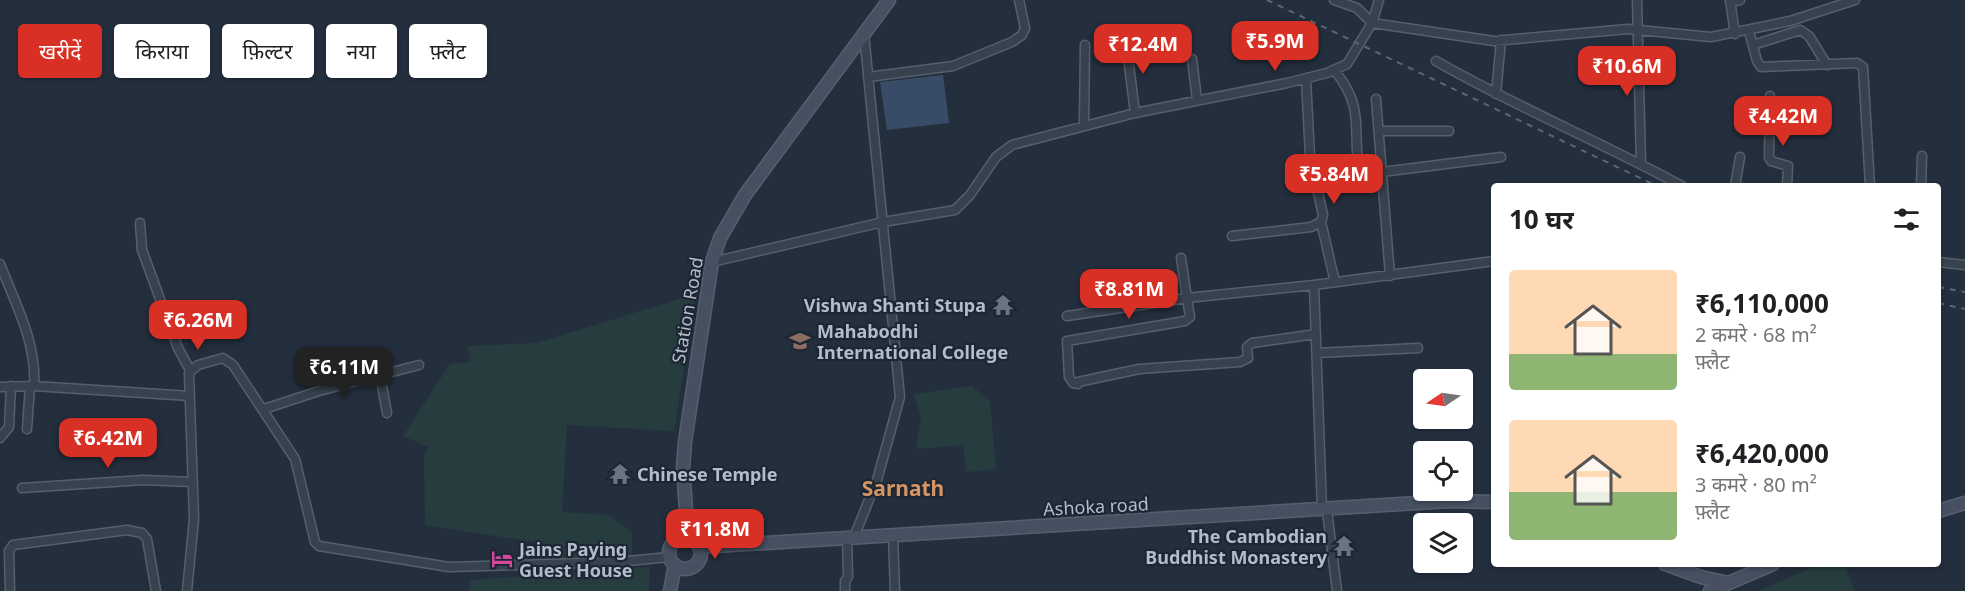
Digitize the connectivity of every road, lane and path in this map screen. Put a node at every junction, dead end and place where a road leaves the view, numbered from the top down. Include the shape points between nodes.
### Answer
1 (889, 0) edge
2 (1018, 0) edge
3 (1334, 0) edge
4 (1379, 0) edge
5 (1637, 0) edge
6 (1740, 0) edge
7 (1855, 0) edge
8 (1730, 1) edge
9 (1372, 23) junction
10 (1638, 30) junction
11 (1749, 31) junction
12 (864, 34) junction
13 (1735, 34) junction
14 (1501, 40) junction
15 (1126, 41) dead end
16 (1085, 45) dead end
17 (1753, 45) junction
18 (1192, 59) dead end
19 (1436, 61) dead end
20 (1827, 65) junction
21 (1334, 70) junction
22 (868, 77) junction
23 (1306, 79) junction
24 (1496, 94) junction
25 (1770, 96) dead end
26 (1376, 99) dead end
27 (1197, 100) junction
28 (1135, 113) junction
29 (1084, 125) junction
30 (1449, 130) dead end
31 (1379, 131) junction
32 (1922, 156) dead end
33 (1740, 157) dead end
34 (1501, 158) dead end
35 (1641, 164) junction
36 (1382, 172) junction
37 (1676, 183) edge
38 (1736, 183) edge
39 (1787, 183) edge
40 (1870, 183) edge
41 (1921, 183) edge
42 (1383, 185) junction
43 (883, 222) junction
44 (1322, 222) junction
45 (140, 224) dead end
46 (1232, 236) dead end
47 (1181, 258) dead end
48 (1491, 261) edge
49 (711, 262) junction
50 (1941, 262) edge
51 (0, 264) edge
52 (1965, 266) edge
53 (1390, 276) junction
54 (1335, 282) junction
55 (1314, 285) junction
56 (1187, 298) junction
57 (1066, 316) dead end
58 (1316, 334) junction
59 (1418, 348) dead end
60 (1317, 352) junction
61 (419, 365) dead end
62 (190, 369) junction
63 (380, 375) junction
64 (11, 386) junction
65 (32, 386) junction
66 (0, 387) edge
67 (190, 396) junction
68 (264, 409) junction
69 (387, 413) dead end
70 (27, 429) dead end
71 (0, 438) edge
72 (194, 482) junction
73 (22, 488) dead end
74 (1491, 502) edge
75 (1965, 503) edge
76 (1324, 510) junction
77 (1941, 510) edge
78 (893, 535) junction
79 (688, 537) junction
80 (851, 537) junction
81 (699, 547) junction
82 (672, 561) junction
83 (1673, 567) edge
84 (1766, 567) edge
85 (1728, 583) junction
86 (10, 591) edge
87 (156, 591) edge
88 (187, 591) edge
89 (670, 591) edge
90 (845, 591) edge
91 (895, 591) edge
92 (1336, 591) edge
93 (1710, 591) edge

1 - 12 street, Station Road
2 - 22 street via 1025,28 1012,42 953,66
3 - 9 street via 1357,8
4 - 9 street
5 - 10 street
6 - 8 street
7 - 11 street
8 - 13 street
9 - 14 street
9 - 21 street via 1347,64
10 - 13 street via 1693,37
10 - 14 street
10 - 35 street
11 - 13 street
11 - 17 street
12 - 22 street
12 - 49 street, Station Road via 745,195
14 - 24 street
15 - 28 street
16 - 29 street
17 - 20 street via 1758,65 1765,68
17 - 20 street via 1800,30 1809,36
18 - 27 street
19 - 24 street
20 - 40 street via 1857,63 1863,67
21 - 23 street
21 - 42 street via 1351,92 1355,107 1360,177 1365,183
22 - 43 street
23 - 27 street
23 - 44 street via 1310,157
24 - 35 street
25 - 39 street via 1768,157 1788,166
26 - 31 street
27 - 28 street
28 - 29 street
29 - 43 street via 1021,141 1002,150 955,210
30 - 31 street
31 - 36 street
32 - 41 street
33 - 38 street
34 - 36 street
35 - 37 street
36 - 42 street
42 - 53 street
43 - 49 street
43 - 80 street via 900,397 877,480
44 - 46 street via 1311,227
44 - 54 street
45 - 62 street via 142,250 177,348
47 - 56 street
48 - 53 street
49 - 79 street, Station Road via 685,442
50 - 52 street
51 - 65 street via 32,350
53 - 54 street
54 - 55 street
55 - 56 street
55 - 58 street
56 - 57 street
56 - 58 street via 1190,317 1185,321 1066,340 1072,383 1146,369 1240,362 1248,358 1247,347 1252,343
58 - 60 street
59 - 60 street
60 - 76 street
61 - 63 street
62 - 67 street
62 - 68 street via 219,359 230,360
63 - 68 street
63 - 69 street
64 - 65 street
64 - 66 street
64 - 71 street via 9,427
65 - 67 street
65 - 70 street
67 - 72 street
68 - 82 street via 295,459 319,546 449,567
72 - 73 street via 143,480
72 - 88 street
74 - 76 street, Ashoka road
75 - 77 street
76 - 78 street, Ashoka road
76 - 92 street
78 - 80 street, Ashoka road
78 - 91 street
79 - 81 street
79 - 82 street via 673,542
80 - 81 street, Ashoka road
80 - 90 street
81 - 82 street via 700,556 694,565 685,569
82 - 89 street
83 - 85 street
84 - 85 street
85 - 93 street
86 - 87 street via 9,550 13,545 127,530 142,532 147,539

